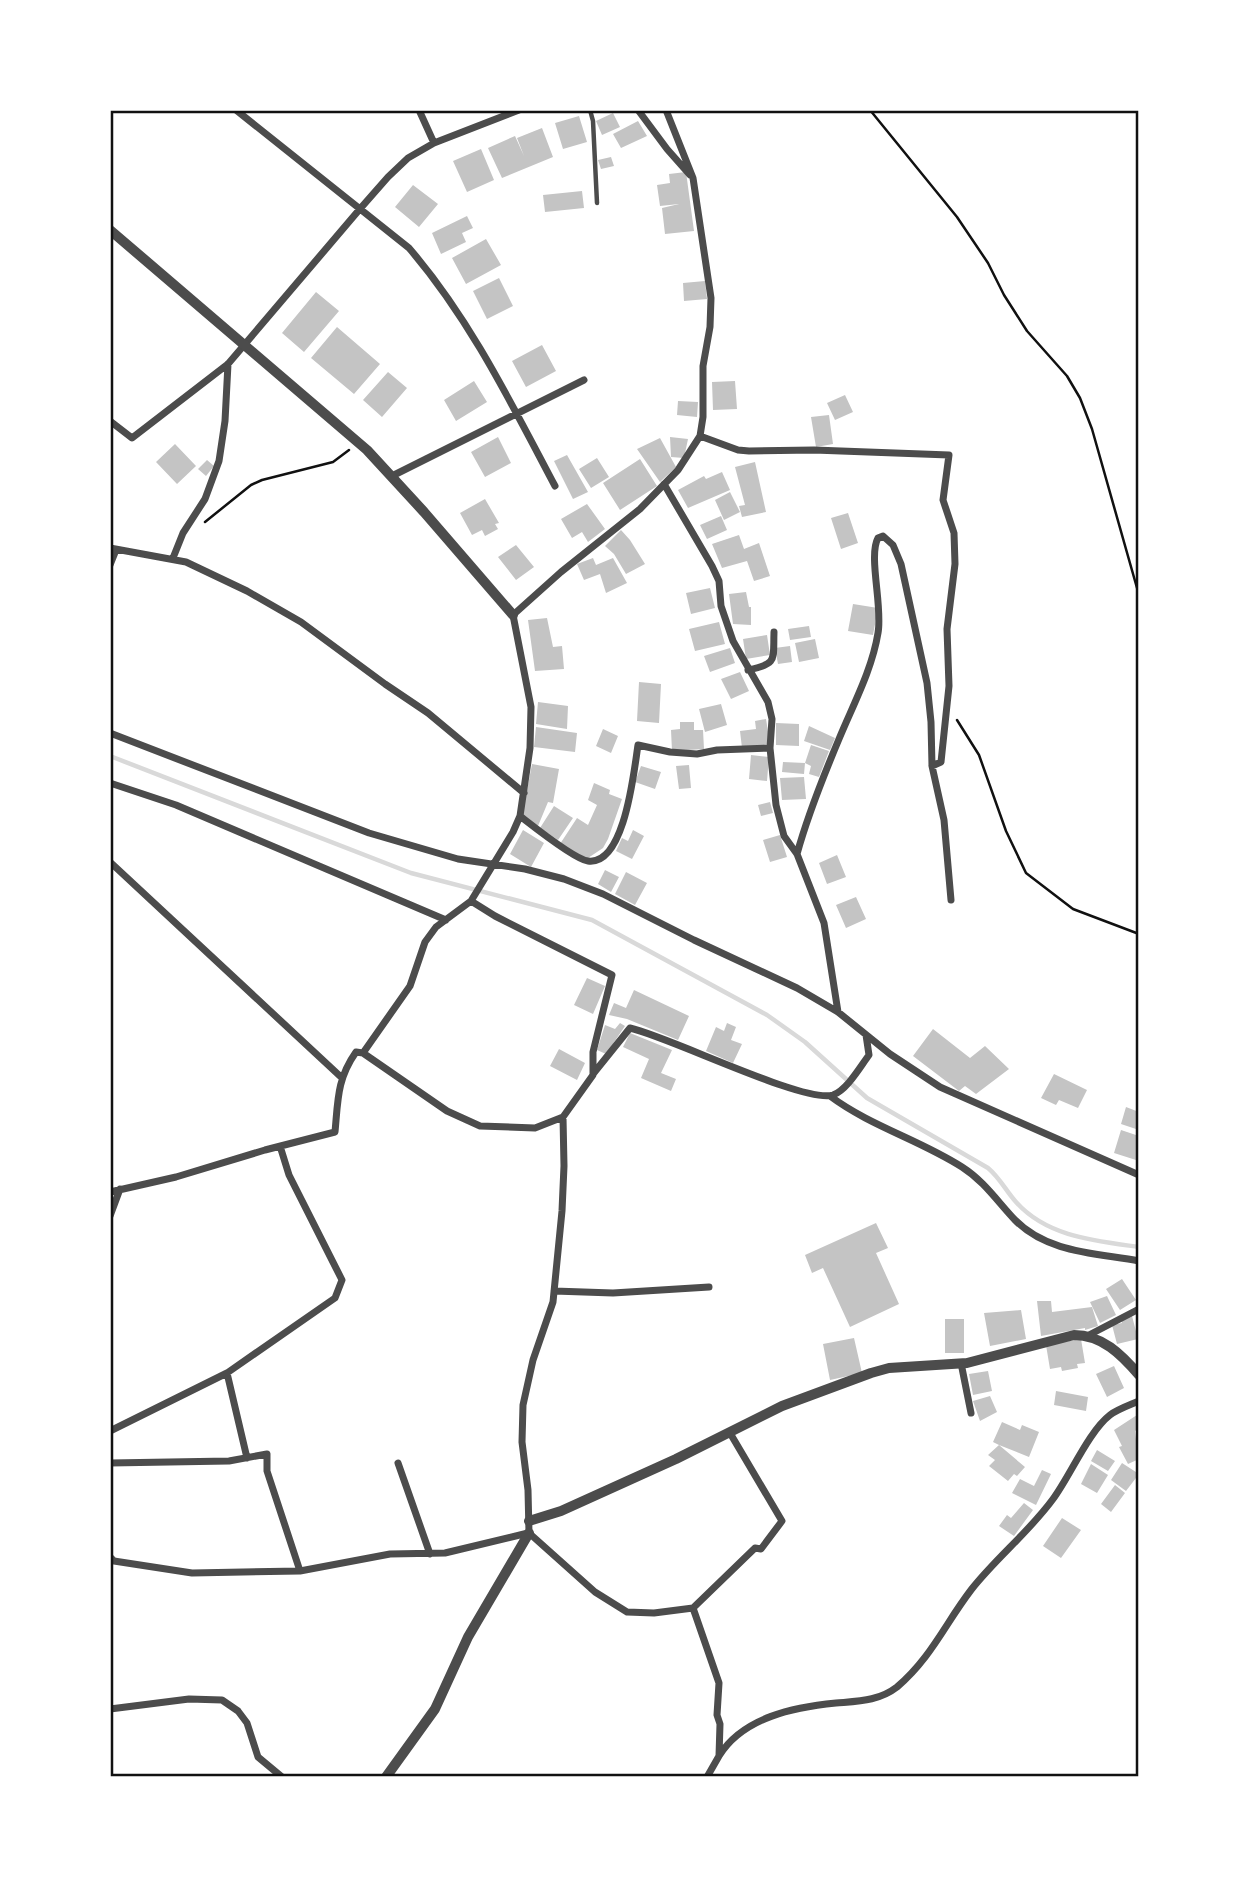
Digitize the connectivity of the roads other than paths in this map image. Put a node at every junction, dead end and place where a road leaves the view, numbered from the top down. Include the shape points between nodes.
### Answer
1 (236, 110) edge
2 (419, 110) edge
3 (519, 110) edge
4 (590, 110) edge
5 (638, 110) edge
6 (666, 110) edge
7 (434, 142) junction
8 (693, 178) junction
9 (597, 203) dead end
10 (359, 209) junction
11 (110, 230) edge
12 (243, 345) junction
13 (229, 364) junction
14 (584, 380) dead end
15 (517, 414) junction
16 (110, 421) edge
17 (700, 436) junction
18 (392, 475) junction
19 (664, 484) junction
20 (555, 486) dead end
21 (113, 549) edge
22 (173, 558) junction
23 (110, 565) edge
24 (513, 615) junction
25 (775, 632) dead end
26 (748, 670) junction
27 (110, 733) edge
28 (770, 748) junction
29 (932, 766) junction
30 (110, 783) edge
31 (524, 793) junction
32 (520, 816) junction
33 (797, 854) junction
34 (110, 862) edge
35 (493, 864) junction
36 (951, 900) dead end
37 (471, 901) junction
38 (446, 920) junction
39 (838, 1012) junction
40 (866, 1035) junction
41 (363, 1053) junction
42 (593, 1075) junction
43 (341, 1077) junction
44 (830, 1096) junction
45 (563, 1117) junction
46 (280, 1146) junction
47 (1139, 1175) edge
48 (120, 1189) junction
49 (110, 1192) edge
50 (110, 1216) edge
51 (1139, 1261) edge
52 (709, 1287) dead end
53 (554, 1292) junction
54 (1139, 1309) edge
55 (1089, 1335) junction
56 (961, 1363) junction
57 (227, 1373) junction
58 (1139, 1375) edge
59 (1139, 1401) edge
60 (971, 1413) dead end
61 (110, 1430) edge
62 (730, 1433) junction
63 (247, 1458) junction
64 (110, 1463) edge
65 (398, 1463) dead end
66 (529, 1527) junction
67 (430, 1554) junction
68 (110, 1557) edge
69 (300, 1571) junction
70 (693, 1608) junction
71 (110, 1709) edge
72 (719, 1756) junction
73 (282, 1777) edge
74 (386, 1777) edge
75 (707, 1777) edge

1 - 10 street
2 - 7 street
3 - 7 street
4 - 9 lane
5 - 8 street
6 - 8 street
7 - 10 street via 408,158
8 - 17 street via 711,298
10 - 12 street
10 - 15 street via 410,248 432,275 487,358
11 - 12 street
12 - 13 street
12 - 18 street
13 - 16 street via 132,438
13 - 22 street via 219,461 205,499
14 - 15 street
15 - 18 street
15 - 20 street
17 - 19 street
17 - 29 street via 749,451 949,455 943,500 956,550 941,762
18 - 24 street
19 - 24 street
19 - 26 street via 719,581 725,622
21 - 22 street
21 - 23 street
22 - 31 street via 302,622 428,713
24 - 31 street via 531,707
25 - 26 street via 771,662
26 - 28 street via 768,702
27 - 35 street via 369,833 458,859
28 - 32 street via 697,754 638,745 622,826 612,847 596,861 582,859
28 - 33 street via 776,805 784,836
29 - 33 street via 930,700 916,627 897,553 883,536 874,552 878,634 870,664 808,813
29 - 36 street via 944,820
30 - 38 street via 176,805
31 - 32 street
32 - 35 street
33 - 39 street via 824,923
34 - 43 street
35 - 37 street
35 - 39 street via 564,879 603,894
37 - 38 street
37 - 42 street via 612,975 593,1052
38 - 41 street via 425,942 410,986
39 - 40 street
40 - 44 street via 869,1055 840,1091
40 - 47 street via 940,1087
41 - 43 street via 356,1052
41 - 45 street via 447,1111 480,1126 535,1128
42 - 44 street via 630,1028 785,1086
42 - 45 street
43 - 46 street via 335,1132
44 - 51 street via 961,1166 996,1196 1014,1219 1043,1240 1058,1247
45 - 53 street via 562,1211
46 - 48 street
46 - 57 street via 289,1175 342,1280 335,1298
48 - 49 street
48 - 50 street
52 - 53 street
53 - 66 street via 523,1405
54 - 55 street
55 - 56 street
55 - 58 street via 1105,1342
56 - 60 street
56 - 62 street via 871,1373 805,1396
57 - 61 street
57 - 63 street
59 - 72 street via 1109,1416 1041,1515 971,1590 929,1655 900,1684 875,1699 779,1713 749,1728
62 - 66 street
62 - 70 street via 782,1521 761,1549 755,1548
63 - 64 street
63 - 69 street via 267,1454 267,1471
65 - 67 street
66 - 67 street
66 - 70 street via 595,1592 627,1612
66 - 74 street via 468,1637 435,1709
67 - 69 street via 390,1554
68 - 69 street via 192,1573
70 - 72 street via 719,1683
71 - 73 street via 189,1699 222,1700 247,1723 258,1757
72 - 75 street

